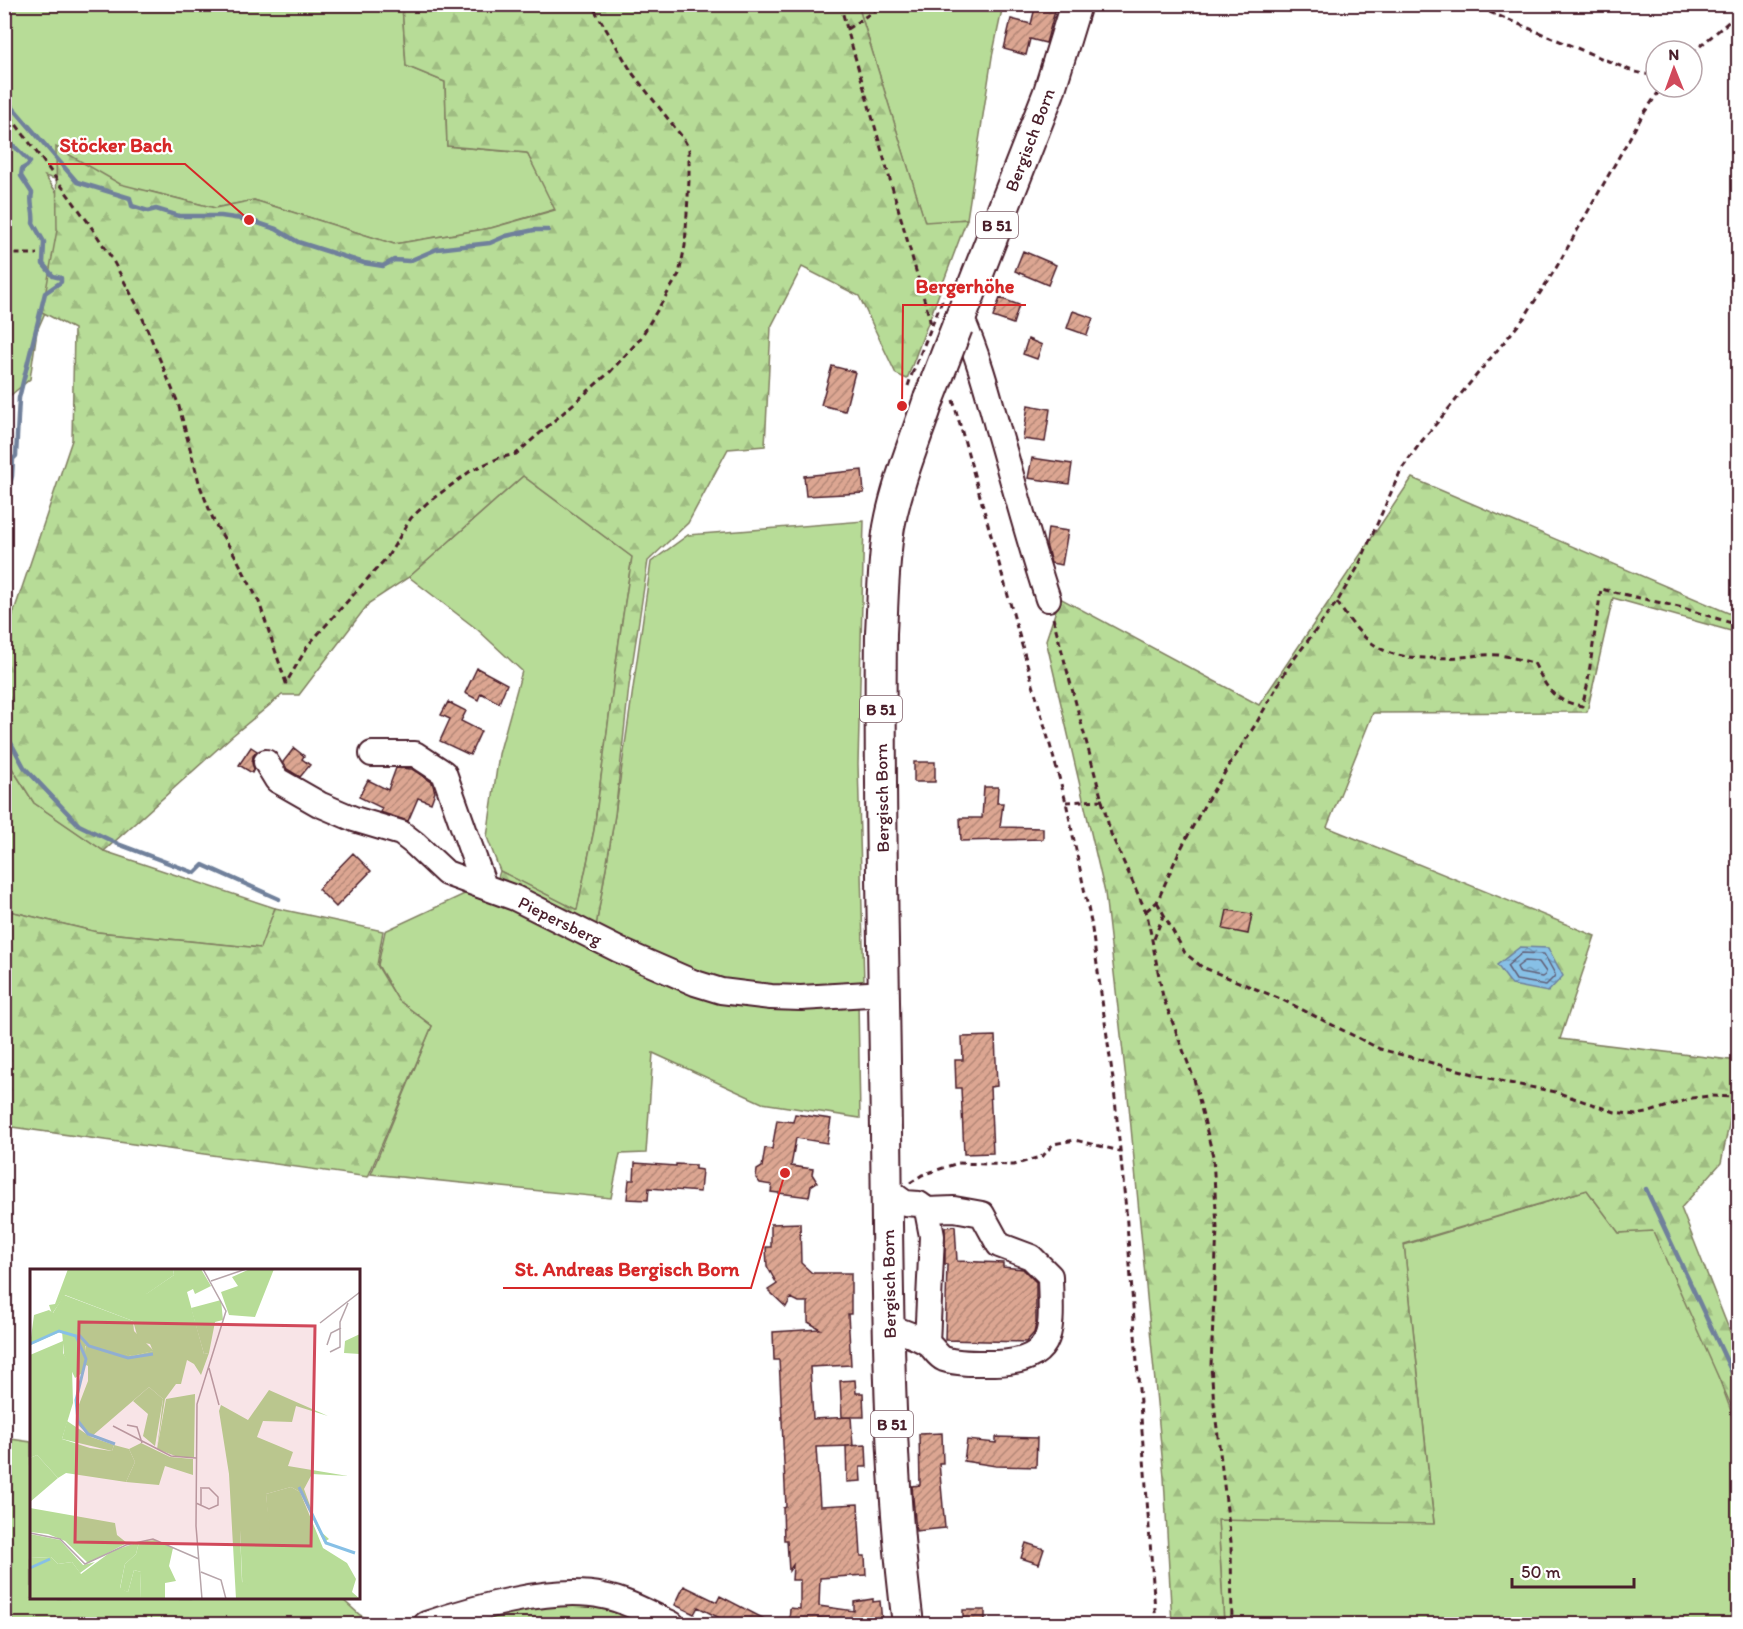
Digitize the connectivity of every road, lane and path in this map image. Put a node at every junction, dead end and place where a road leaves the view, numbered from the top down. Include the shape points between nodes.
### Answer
1 (591, 4) edge
2 (840, 4) edge
3 (884, 4) edge
4 (1076, 4) edge
5 (1470, 4) edge
6 (1738, 14) edge
7 (847, 29) junction
8 (1704, 43) edge
9 (1644, 74) edge
10 (1654, 99) edge
11 (4, 108) edge
12 (4, 254) edge
13 (37, 254) dead end
14 (949, 319) junction
15 (912, 374) dead end
16 (940, 396) junction
17 (1048, 599) joint
18 (1337, 602) junction
19 (1738, 625) edge
20 (372, 754) dead end
21 (266, 762) dead end
22 (1102, 800) junction
23 (1066, 802) junction
24 (484, 886) junction
25 (1157, 902) junction
26 (1146, 911) junction
27 (1164, 916) junction
28 (1153, 941) junction
29 (885, 993) junction
30 (1738, 1097) edge
31 (1120, 1151) junction
32 (897, 1188) junction
33 (927, 1210) junction
34 (890, 1326) junction
35 (927, 1343) junction
36 (426, 1624) edge
37 (672, 1624) edge
38 (908, 1624) edge
39 (1156, 1624) edge
40 (1232, 1624) edge

1 - 11 path via 633,74 689,149 685,246 679,274 640,339 611,371 516,454 472,470 411,518 388,556 309,644 286,683 259,602 211,515 178,403 138,307 88,222
2 - 7 path
3 - 7 path
4 - 14 main road, Bergisch Born / B 51 via 1049,92
5 - 9 path
6 - 8 path
7 - 14 path
10 - 18 path via 1524,318 1401,470 1358,567
12 - 13 path
14 - 15 path, bridge
14 - 16 main road, Bergisch Born / B 51, bridge
14 - 17 street via 970,337
16 - 23 path
16 - 29 main road, Bergisch Born / B 51 via 901,480 886,550 881,674
17 - 22 path
18 - 19 path via 1352,625 1379,649 1393,655 1498,655 1534,663 1548,690 1564,702 1582,706 1601,589
18 - 25 path via 1288,667 1206,802
20 - 24 street via 415,754 444,773
21 - 24 street, Piepersberg via 277,780 319,804 401,833 446,873
22 - 23 path
22 - 26 path via 1112,834
23 - 31 path via 1091,922
24 - 29 street, Piepersberg via 619,950 721,991 771,998
25 - 26 path
25 - 27 path
26 - 28 path
27 - 28 path
27 - 30 path via 1185,953 1202,967 1283,1000 1380,1049 1556,1092 1615,1112 1647,1113 1692,1098
28 - 40 path via 1162,997 1194,1079 1213,1156 1217,1228 1211,1366 1231,1542
29 - 32 main road, Bergisch Born / B 51
31 - 32 path via 1075,1140 1053,1144 1043,1156 1014,1165 958,1163
31 - 39 path
32 - 33 street via 905,1203 919,1204
32 - 34 main road, Bergisch Born / B 51
33 - 35 street via 932,1236
33 - 35 street via 982,1214 999,1245 1031,1257 1050,1276 1051,1324 1044,1346 1020,1361 951,1361 941,1358
34 - 35 street
34 - 38 main road, Bergisch Born / B 51 via 894,1493
36 - 37 street via 505,1603 575,1593 625,1602

